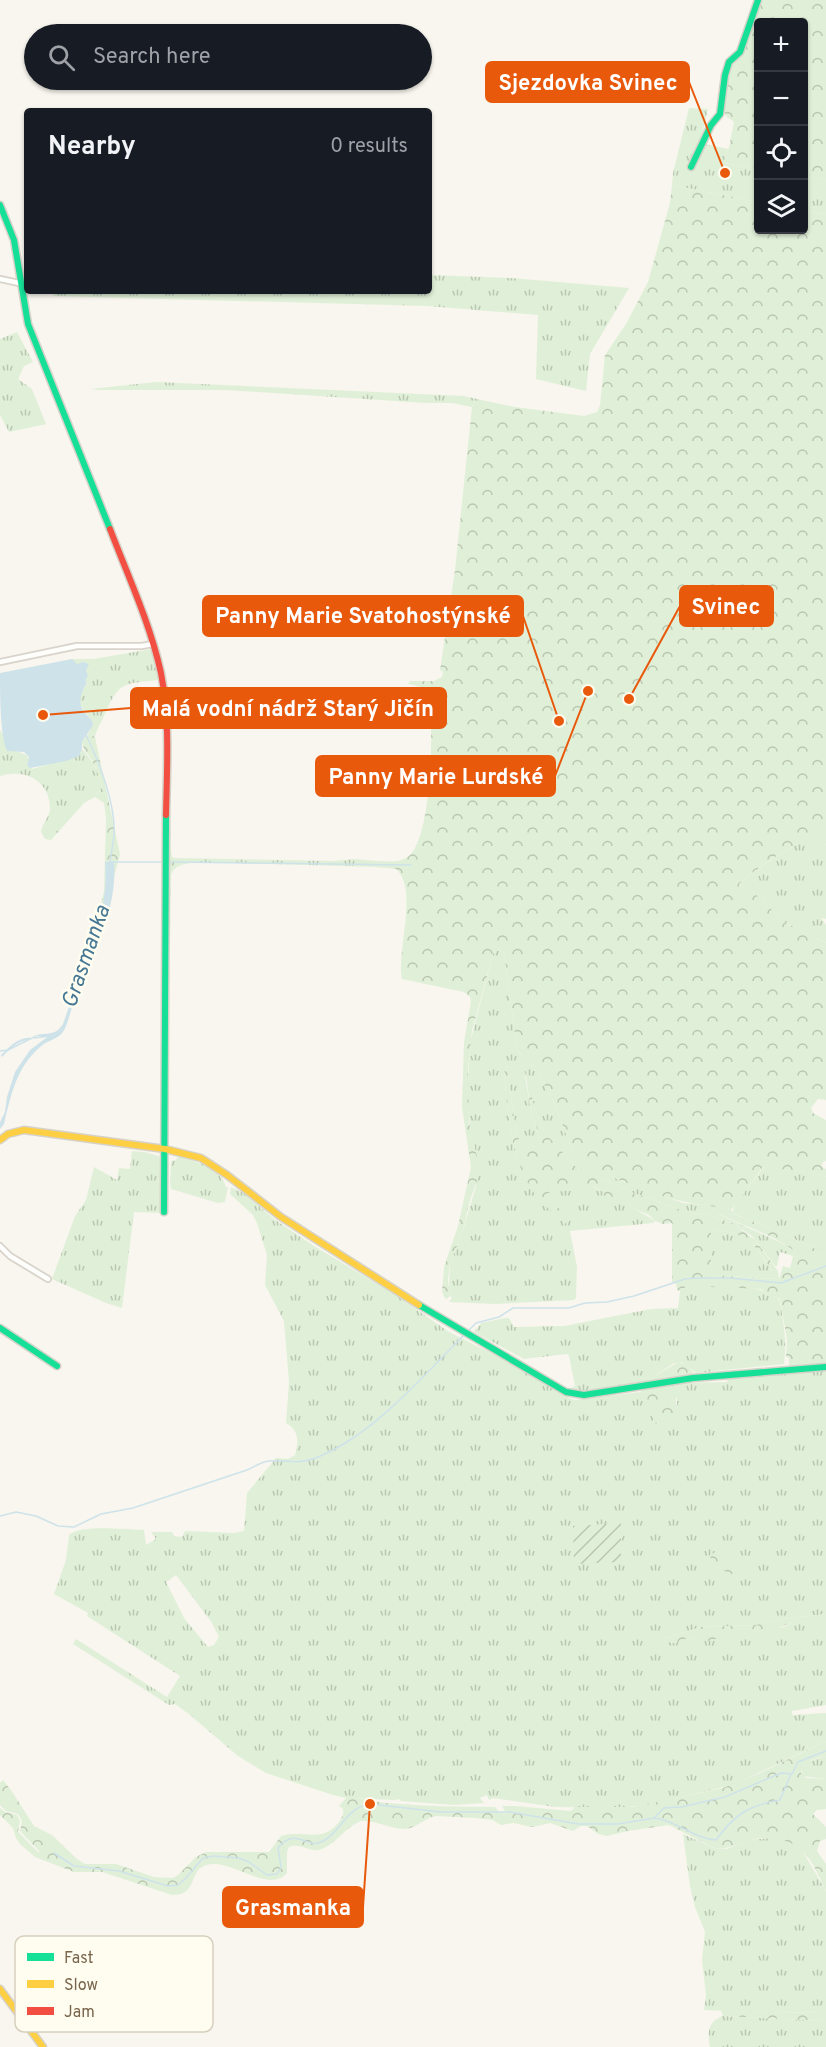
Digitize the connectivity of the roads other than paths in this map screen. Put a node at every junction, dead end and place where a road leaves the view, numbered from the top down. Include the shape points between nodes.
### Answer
1 (758, 0) edge
2 (691, 167) dead end
3 (0, 205) edge
4 (0, 279) edge
5 (19, 283) junction
6 (152, 644) junction
7 (0, 662) edge
8 (0, 1140) edge
9 (165, 1149) junction
10 (164, 1212) dead end
11 (0, 1246) edge
12 (48, 1279) dead end
13 (0, 1329) edge
14 (57, 1366) dead end
15 (826, 1367) edge
16 (0, 1989) edge
17 (15, 2009) edge
18 (32, 2032) edge
19 (43, 2047) edge

1 - 2 street via 740,52 729,62 720,114
3 - 5 street via 14,242
4 - 5 street
5 - 6 street via 28,324
6 - 7 street via 77,646
6 - 9 street via 161,674 167,723
8 - 9 street via 24,1130
9 - 10 street
9 - 15 street via 201,1158 281,1217 566,1392 584,1395 693,1378
11 - 12 street
13 - 14 street via 21,1339
16 - 17 street
18 - 19 street

